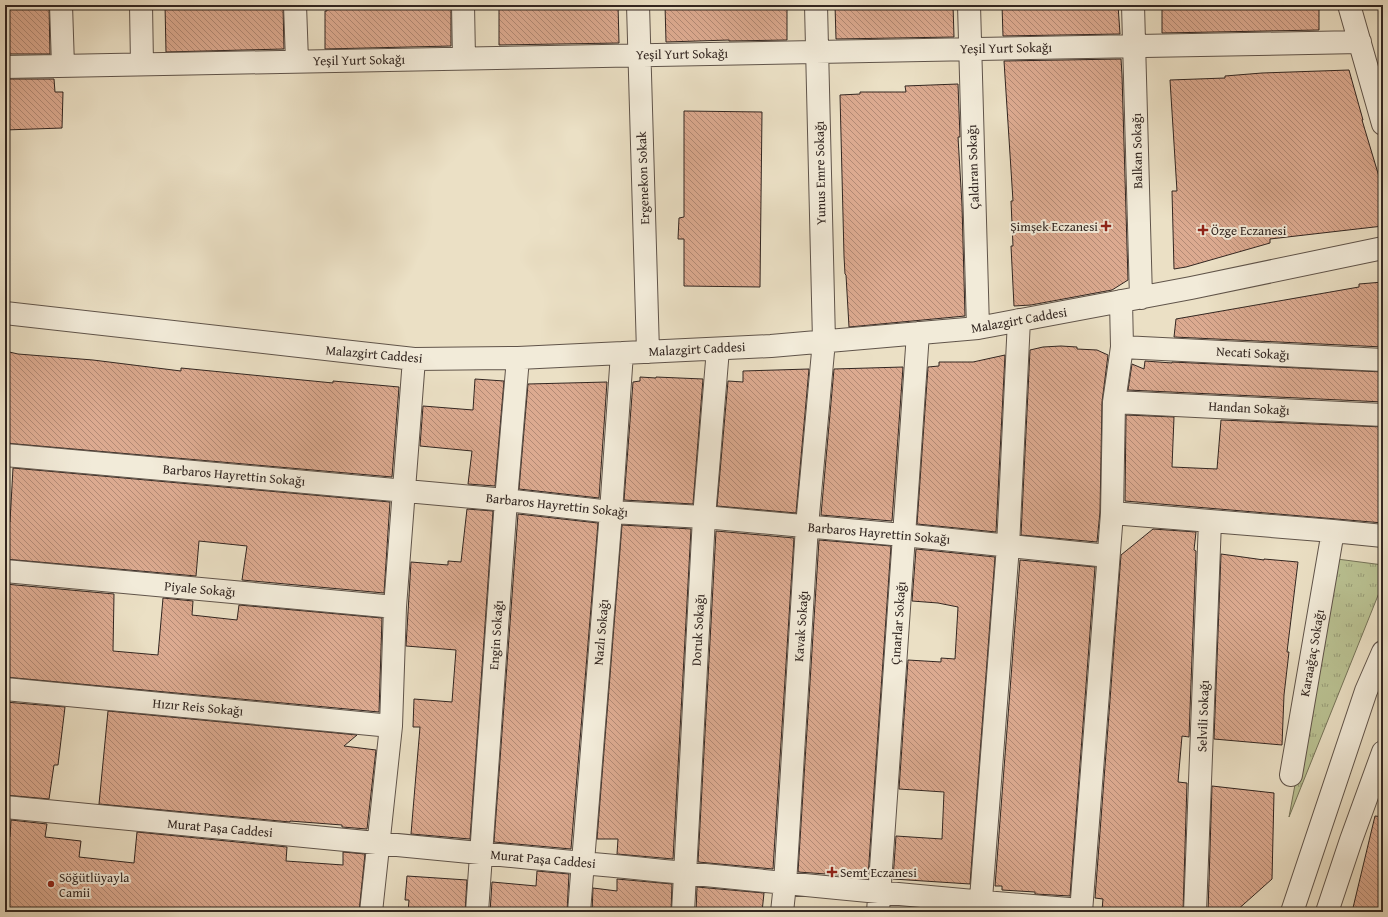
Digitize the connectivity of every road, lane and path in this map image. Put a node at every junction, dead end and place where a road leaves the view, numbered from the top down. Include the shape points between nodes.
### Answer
1 (61, 5) edge
2 (141, 5) edge
3 (295, 5) edge
4 (463, 5) edge
5 (638, 5) edge
6 (816, 5) edge
7 (968, 5) edge
8 (1133, 5) edge
9 (1348, 5) edge
10 (1360, 42) junction
11 (1134, 46) junction
12 (970, 49) junction
13 (817, 52) junction
14 (639, 55) junction
15 (464, 58) junction
16 (297, 61) junction
17 (142, 64) junction
18 (63, 66) junction
19 (5, 67) edge
20 (1377, 82) edge
21 (1383, 124) edge
22 (1383, 248) edge
23 (1131, 299) junction
24 (5, 313) edge
25 (1019, 320) junction
26 (978, 328) junction
27 (918, 333) junction
28 (824, 341) junction
29 (1122, 347) junction
30 (718, 348) junction
31 (622, 352) junction
32 (648, 352) junction
33 (518, 358) junction
34 (414, 360) junction
35 (1383, 360) edge
36 (1114, 402) junction
37 (1383, 415) edge
38 (5, 455) edge
39 (404, 490) junction
40 (506, 500) junction
41 (611, 512) junction
42 (1112, 513) junction
43 (704, 517) junction
44 (1210, 521) junction
45 (808, 526) junction
46 (1333, 531) junction
47 (903, 535) junction
48 (1383, 536) edge
49 (1008, 546) junction
50 (1108, 556) junction
51 (5, 571) edge
52 (395, 607) junction
53 (1383, 652) edge
54 (5, 689) edge
55 (391, 726) junction
56 (1383, 752) edge
57 (1291, 775) dead end
58 (5, 807) edge
59 (379, 843) junction
60 (481, 853) junction
61 (582, 862) junction
62 (686, 873) junction
63 (786, 884) junction
64 (879, 902) edge
65 (980, 907) edge
66 (1081, 911) edge
67 (371, 912) edge
68 (477, 912) edge
69 (578, 912) edge
70 (683, 912) edge
71 (782, 912) edge
72 (1195, 912) edge
73 (1292, 912) edge
74 (1327, 912) edge

1 - 18 street
2 - 17 street
3 - 16 street
4 - 15 street
5 - 14 street, Ergenekon Sokak
6 - 13 street, Yunus Emre Sokağı
7 - 12 street, Çaldıran Sokağı
8 - 11 street, Balkan Sokağı
9 - 10 street
10 - 11 street, Yeşil Yurt Sokağı
10 - 20 street
11 - 12 street, Yeşil Yurt Sokağı
11 - 23 street, Balkan Sokağı
12 - 13 street, Yeşil Yurt Sokağı
12 - 26 street, Çaldıran Sokağı
13 - 14 street, Yeşil Yurt Sokağı
13 - 28 street, Yunus Emre Sokağı
14 - 15 street, Yeşil Yurt Sokağı
14 - 32 street, Ergenekon Sokak
15 - 16 street, Yeşil Yurt Sokağı
16 - 17 street, Yeşil Yurt Sokağı
17 - 18 street, Yeşil Yurt Sokağı
18 - 19 street, Yeşil Yurt Sokağı
20 - 21 street
22 - 23 street, Malazgirt Caddesi
23 - 25 street, Malazgirt Caddesi
23 - 29 street, Balkan Sokağı
24 - 34 street, Malazgirt Caddesi
25 - 26 street, Malazgirt Caddesi
25 - 49 street
26 - 27 street, Malazgirt Caddesi
27 - 28 street, Malazgirt Caddesi
27 - 47 street, Çınarlar Sokağı
28 - 30 street, Malazgirt Caddesi
28 - 45 street, Kavak Sokağı
29 - 35 street, Necati Sokağı
29 - 36 street, Balkan Sokağı
30 - 32 street, Malazgirt Caddesi
30 - 43 street, Doruk Sokağı
31 - 32 street, Malazgirt Caddesi
31 - 33 street, Malazgirt Caddesi
31 - 41 street, Nazlı Sokağı
33 - 34 street, Malazgirt Caddesi
33 - 40 street, Engin Sokağı
34 - 39 street
36 - 37 street, Handan Sokağı
36 - 42 street, Balkan Sokağı
38 - 39 street, Barbaros Hayrettin Sokağı
39 - 40 street, Barbaros Hayrettin Sokağı
39 - 52 street
40 - 41 street, Barbaros Hayrettin Sokağı
40 - 60 street, Engin Sokağı
41 - 43 street, Barbaros Hayrettin Sokağı
41 - 61 street, Nazlı Sokağı
42 - 44 street
42 - 50 street, Balkan Sokağı
43 - 45 street, Barbaros Hayrettin Sokağı
43 - 62 street, Doruk Sokağı
44 - 46 street
44 - 72 street, Selvili Sokağı
45 - 47 street, Barbaros Hayrettin Sokağı
45 - 63 street, Kavak Sokağı
46 - 48 street
46 - 57 street, Karaağaç Sokağı
47 - 49 street, Barbaros Hayrettin Sokağı
47 - 64 street, Çınarlar Sokağı
49 - 50 street, Barbaros Hayrettin Sokağı
49 - 65 street
50 - 66 street, Balkan Sokağı
51 - 52 street, Piyale Sokağı
52 - 55 street
53 - 73 street via 1366,692
54 - 55 street, Hızır Reis Sokağı
55 - 59 street
56 - 74 street
58 - 59 street, Murat Paşa Caddesi
59 - 60 street, Murat Paşa Caddesi
59 - 67 street
60 - 61 street, Murat Paşa Caddesi
60 - 68 street, Engin Sokağı
61 - 62 street, Murat Paşa Caddesi
61 - 69 street, Nazlı Sokağı
62 - 63 street, Murat Paşa Caddesi
62 - 70 street, Doruk Sokağı
63 - 64 street, Murat Paşa Caddesi
63 - 71 street, Kavak Sokağı
64 - 65 street, Murat Paşa Caddesi
65 - 66 street, Murat Paşa Caddesi

